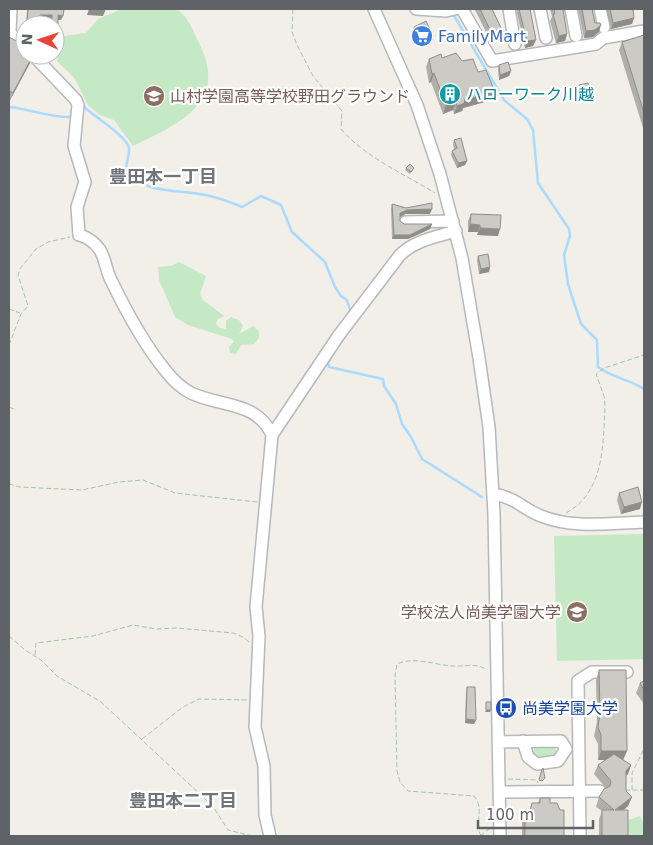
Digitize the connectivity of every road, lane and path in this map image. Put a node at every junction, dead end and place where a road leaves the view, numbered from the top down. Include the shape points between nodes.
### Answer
1 (11, 9) edge
2 (288, 9) edge
3 (374, 9) edge
4 (416, 9) edge
5 (509, 9) edge
6 (540, 9) edge
7 (571, 9) edge
8 (600, 9) edge
9 (293, 10) edge
10 (454, 10) edge
11 (604, 27) dead end
12 (644, 31) edge
13 (9, 32) edge
14 (576, 36) dead end
15 (546, 38) dead end
16 (516, 44) dead end
17 (43, 65) edge
18 (447, 197) junction
19 (405, 222) edge
20 (454, 226) junction
21 (78, 235) junction
22 (9, 309) edge
23 (21, 314) junction
24 (9, 346) edge
25 (644, 355) edge
26 (9, 406) edge
27 (16, 410) dead end
28 (272, 435) junction
29 (9, 484) edge
30 (493, 494) junction
31 (265, 504) junction
32 (554, 520) junction
33 (644, 522) edge
34 (9, 636) edge
35 (258, 648) junction
36 (35, 655) junction
37 (497, 671) junction
38 (627, 672) edge
39 (254, 700) dead end
40 (142, 740) junction
41 (498, 742) junction
42 (523, 742) junction
43 (565, 746) junction
44 (579, 746) junction
45 (644, 749) edge
46 (507, 779) dead end
47 (544, 785) dead end
48 (622, 790) edge
49 (632, 790) junction
50 (644, 790) edge
51 (579, 791) junction
52 (600, 791) edge
53 (499, 792) junction
54 (252, 836) edge
55 (270, 836) edge
56 (481, 836) edge
57 (500, 836) edge
58 (580, 836) edge

1 - 13 street
2 - 9 path
3 - 18 street via 417,105
4 - 10 street
5 - 16 street
6 - 15 street
7 - 14 street
8 - 11 street
9 - 18 path via 292,32 296,45 313,76 342,111 341,129 348,138 395,170
10 - 12 street via 492,61 596,44 603,38
17 - 21 street via 78,105 74,146 85,182 77,208
18 - 20 street
19 - 20 street
20 - 28 street via 408,246 400,255 360,305
20 - 30 street via 486,401
21 - 23 path via 48,242 36,249 20,270 18,275 28,306
21 - 28 street via 88,239 100,251 132,321 171,376 191,393 239,406 255,414
22 - 23 path
23 - 24 path
25 - 32 path via 604,368 596,374 605,405 598,471 585,501
26 - 27 path
28 - 31 street
29 - 31 path via 82,490 143,480 175,493
30 - 32 street via 514,499
30 - 37 street
31 - 35 street via 256,607
32 - 33 street via 579,524
34 - 36 path
35 - 36 path via 234,633 176,628 156,630 133,625 93,636 36,643
35 - 55 street via 255,727 264,766 265,815
36 - 40 path via 57,676 96,698
37 - 41 street
37 - 56 path via 470,664 451,666 429,661 401,662 396,669 397,771 400,782 408,791 474,796 479,806
38 - 44 street via 592,672 578,681
39 - 40 path via 199,699
40 - 54 path via 201,794 228,830
41 - 42 street
41 - 53 street
42 - 43 street via 560,741
42 - 43 street via 528,757 537,764 558,762 564,755
43 - 44 street
44 - 51 street
45 - 49 path via 632,773
46 - 47 path via 537,780 538,785
48 - 49 path
49 - 50 path
51 - 52 street
51 - 53 street
51 - 58 street
53 - 57 street

